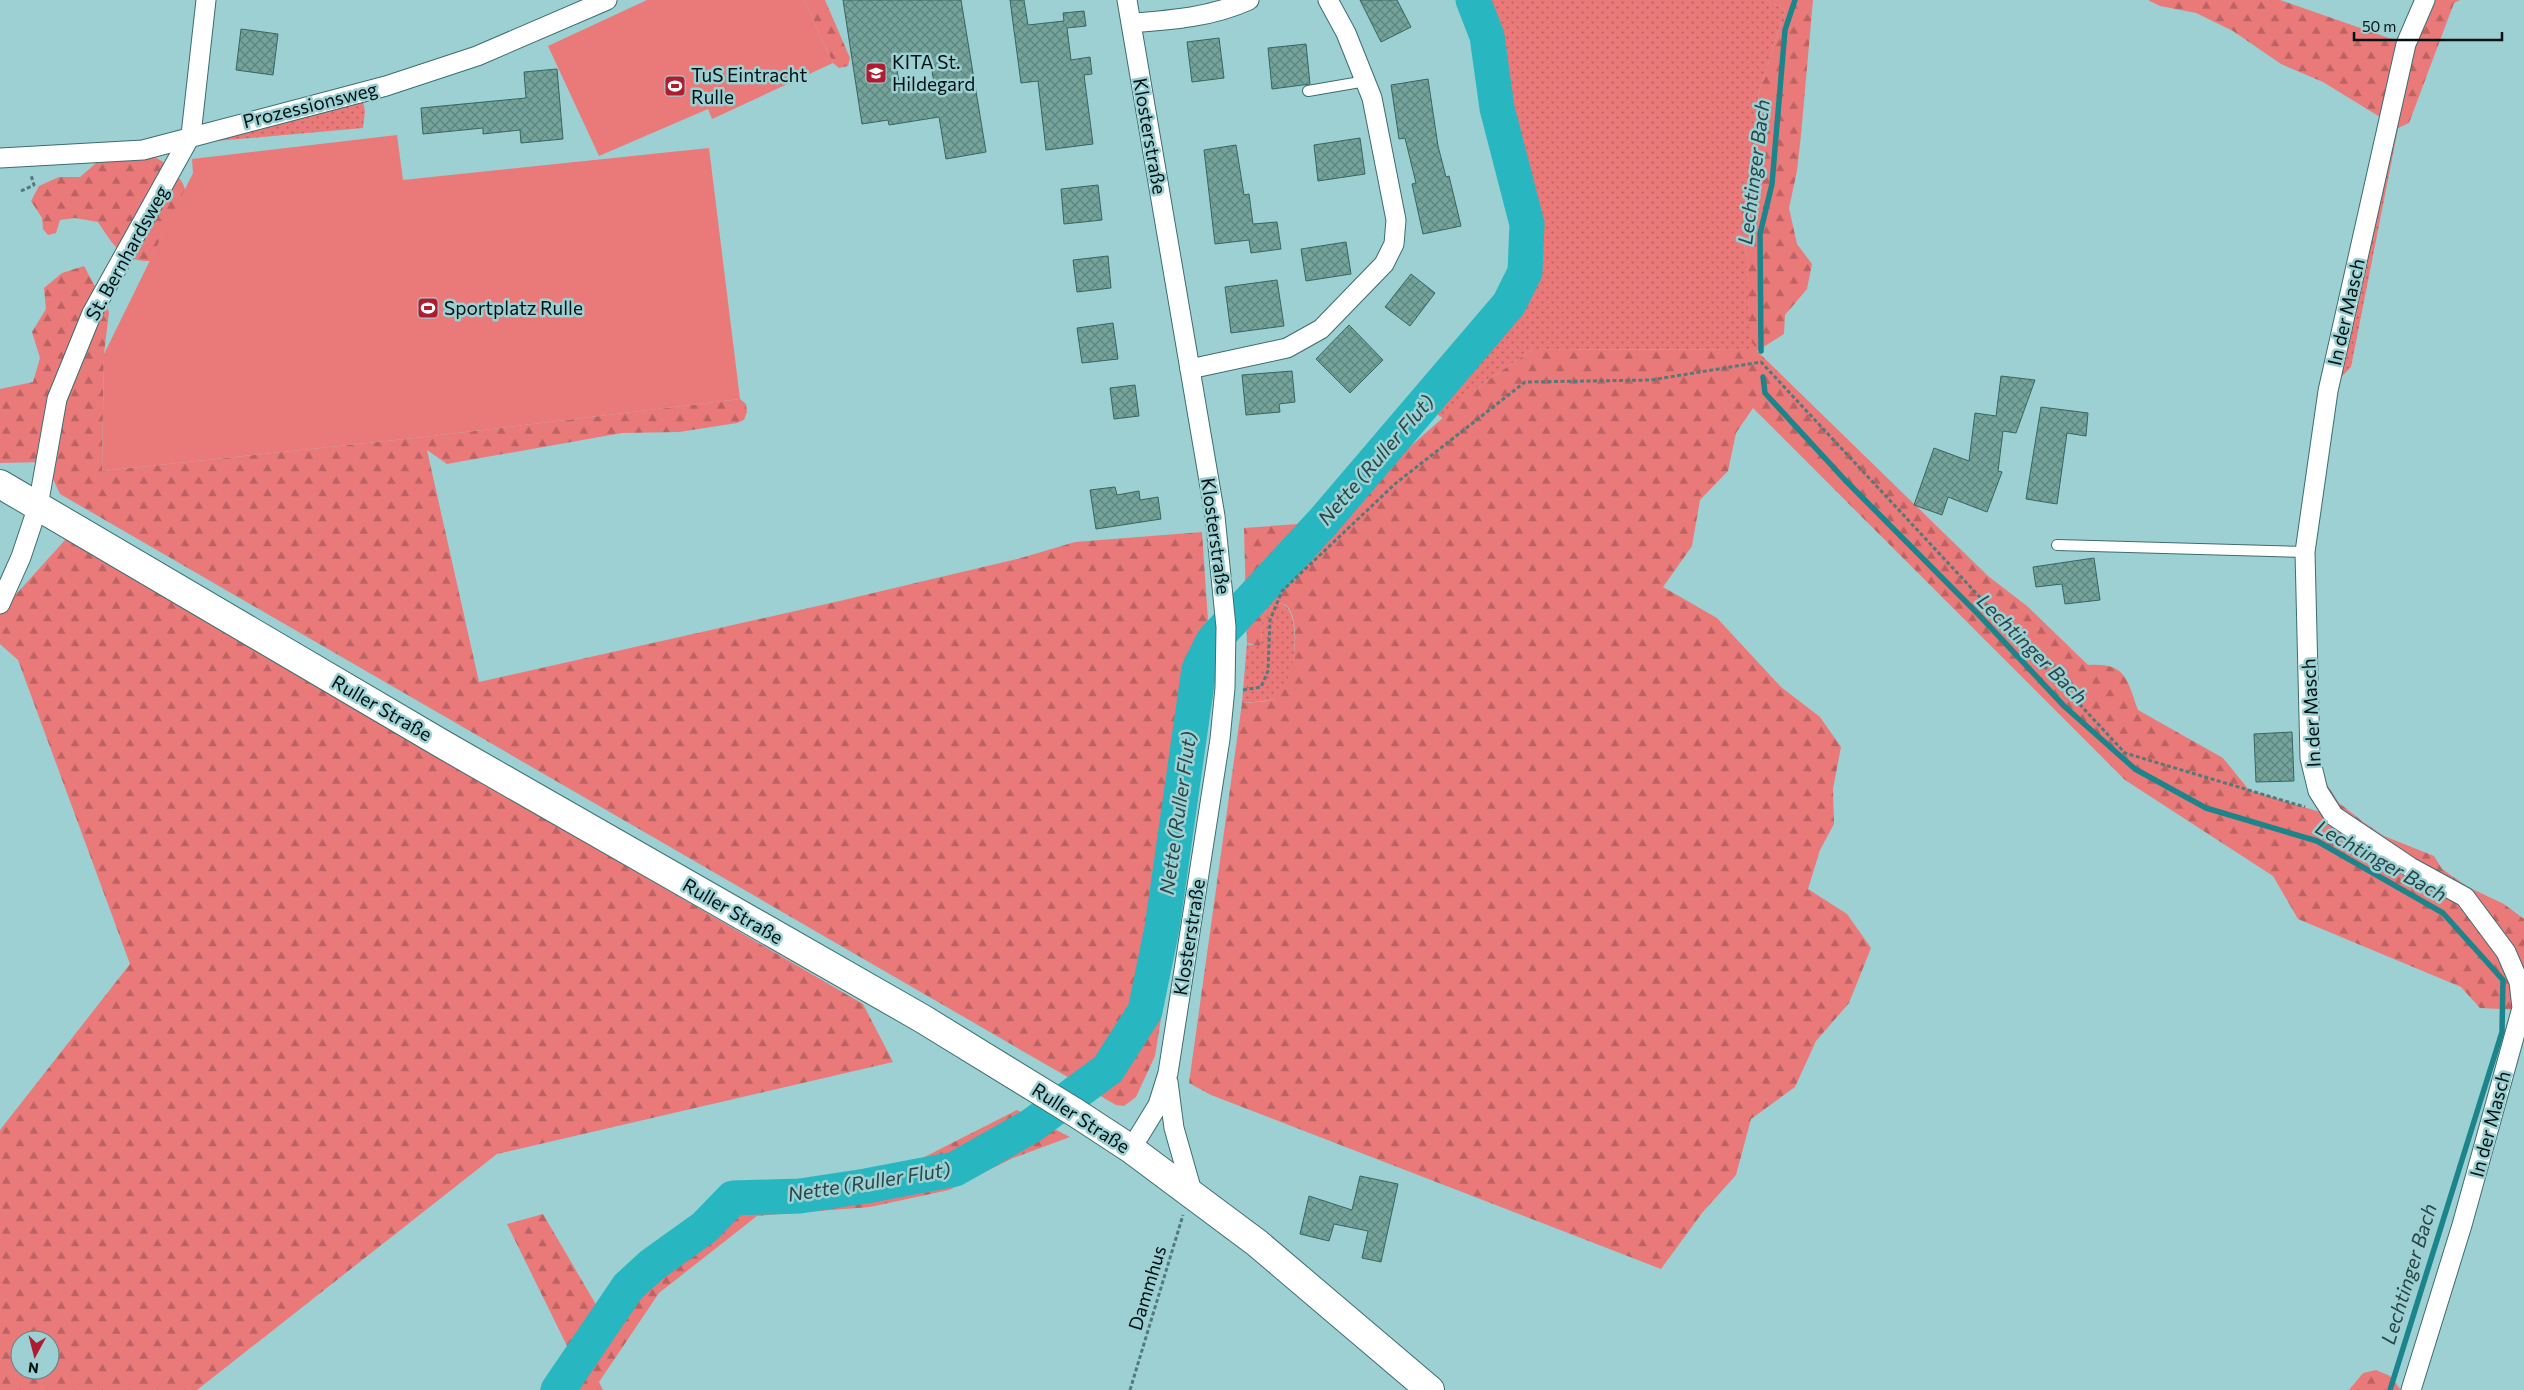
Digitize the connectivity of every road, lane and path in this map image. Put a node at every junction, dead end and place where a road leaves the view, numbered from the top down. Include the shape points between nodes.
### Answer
1 (206, 0) edge
2 (607, 0) edge
3 (1127, 0) edge
4 (1249, 0) edge
5 (1328, 0) edge
6 (2425, 0) edge
7 (1132, 23) junction
8 (1366, 81) junction
9 (1308, 91) dead end
10 (191, 136) junction
11 (0, 158) edge
12 (1190, 369) junction
13 (0, 484) edge
14 (38, 506) junction
15 (2057, 546) dead end
16 (2305, 552) junction
17 (0, 604) edge
18 (1226, 688) junction
19 (2334, 816) junction
20 (1168, 1074) junction
21 (1131, 1149) junction
22 (1193, 1195) junction
23 (1130, 1390) edge
24 (1430, 1390) edge
25 (2411, 1390) edge

1 - 10 street, St. Bernhardsweg
2 - 10 street, Prozessionsweg via 477,56 386,86
3 - 7 street, Klosterstraße
4 - 7 street via 1228,10
5 - 8 street
6 - 16 street, In der Masch via 2406,44 2328,391
7 - 12 street, Klosterstraße
8 - 9 lane
8 - 12 street via 1396,220 1394,244 1384,264 1321,329 1287,348
10 - 11 street, Prozessionsweg via 143,150
10 - 14 street, St. Bernhardsweg via 92,313 57,400
12 - 18 street, Klosterstraße via 1215,516 1224,594
13 - 14 main road, Ruller Straße
14 - 17 street, St. Bernhardsweg via 21,557
14 - 21 main road, Ruller Straße via 444,745 923,1019
15 - 16 lane
16 - 19 street, In der Masch via 2310,758 2318,792
18 - 19 path via 1251,690 1261,687 1268,671 1270,620 1282,591 1396,484 1525,382 1651,380 1761,362 2125,753
18 - 20 street, Klosterstraße
19 - 25 street, In der Masch via 2410,867 2465,897 2506,952 2519,982 2522,1008 2462,1225
20 - 21 street, Klosterstraße via 1158,1105
20 - 22 street, Klosterstraße via 1174,1128
21 - 22 main road, Ruller Straße
22 - 23 path, Dammhus via 1183,1216
22 - 24 main road, Ruller Straße via 1257,1243

